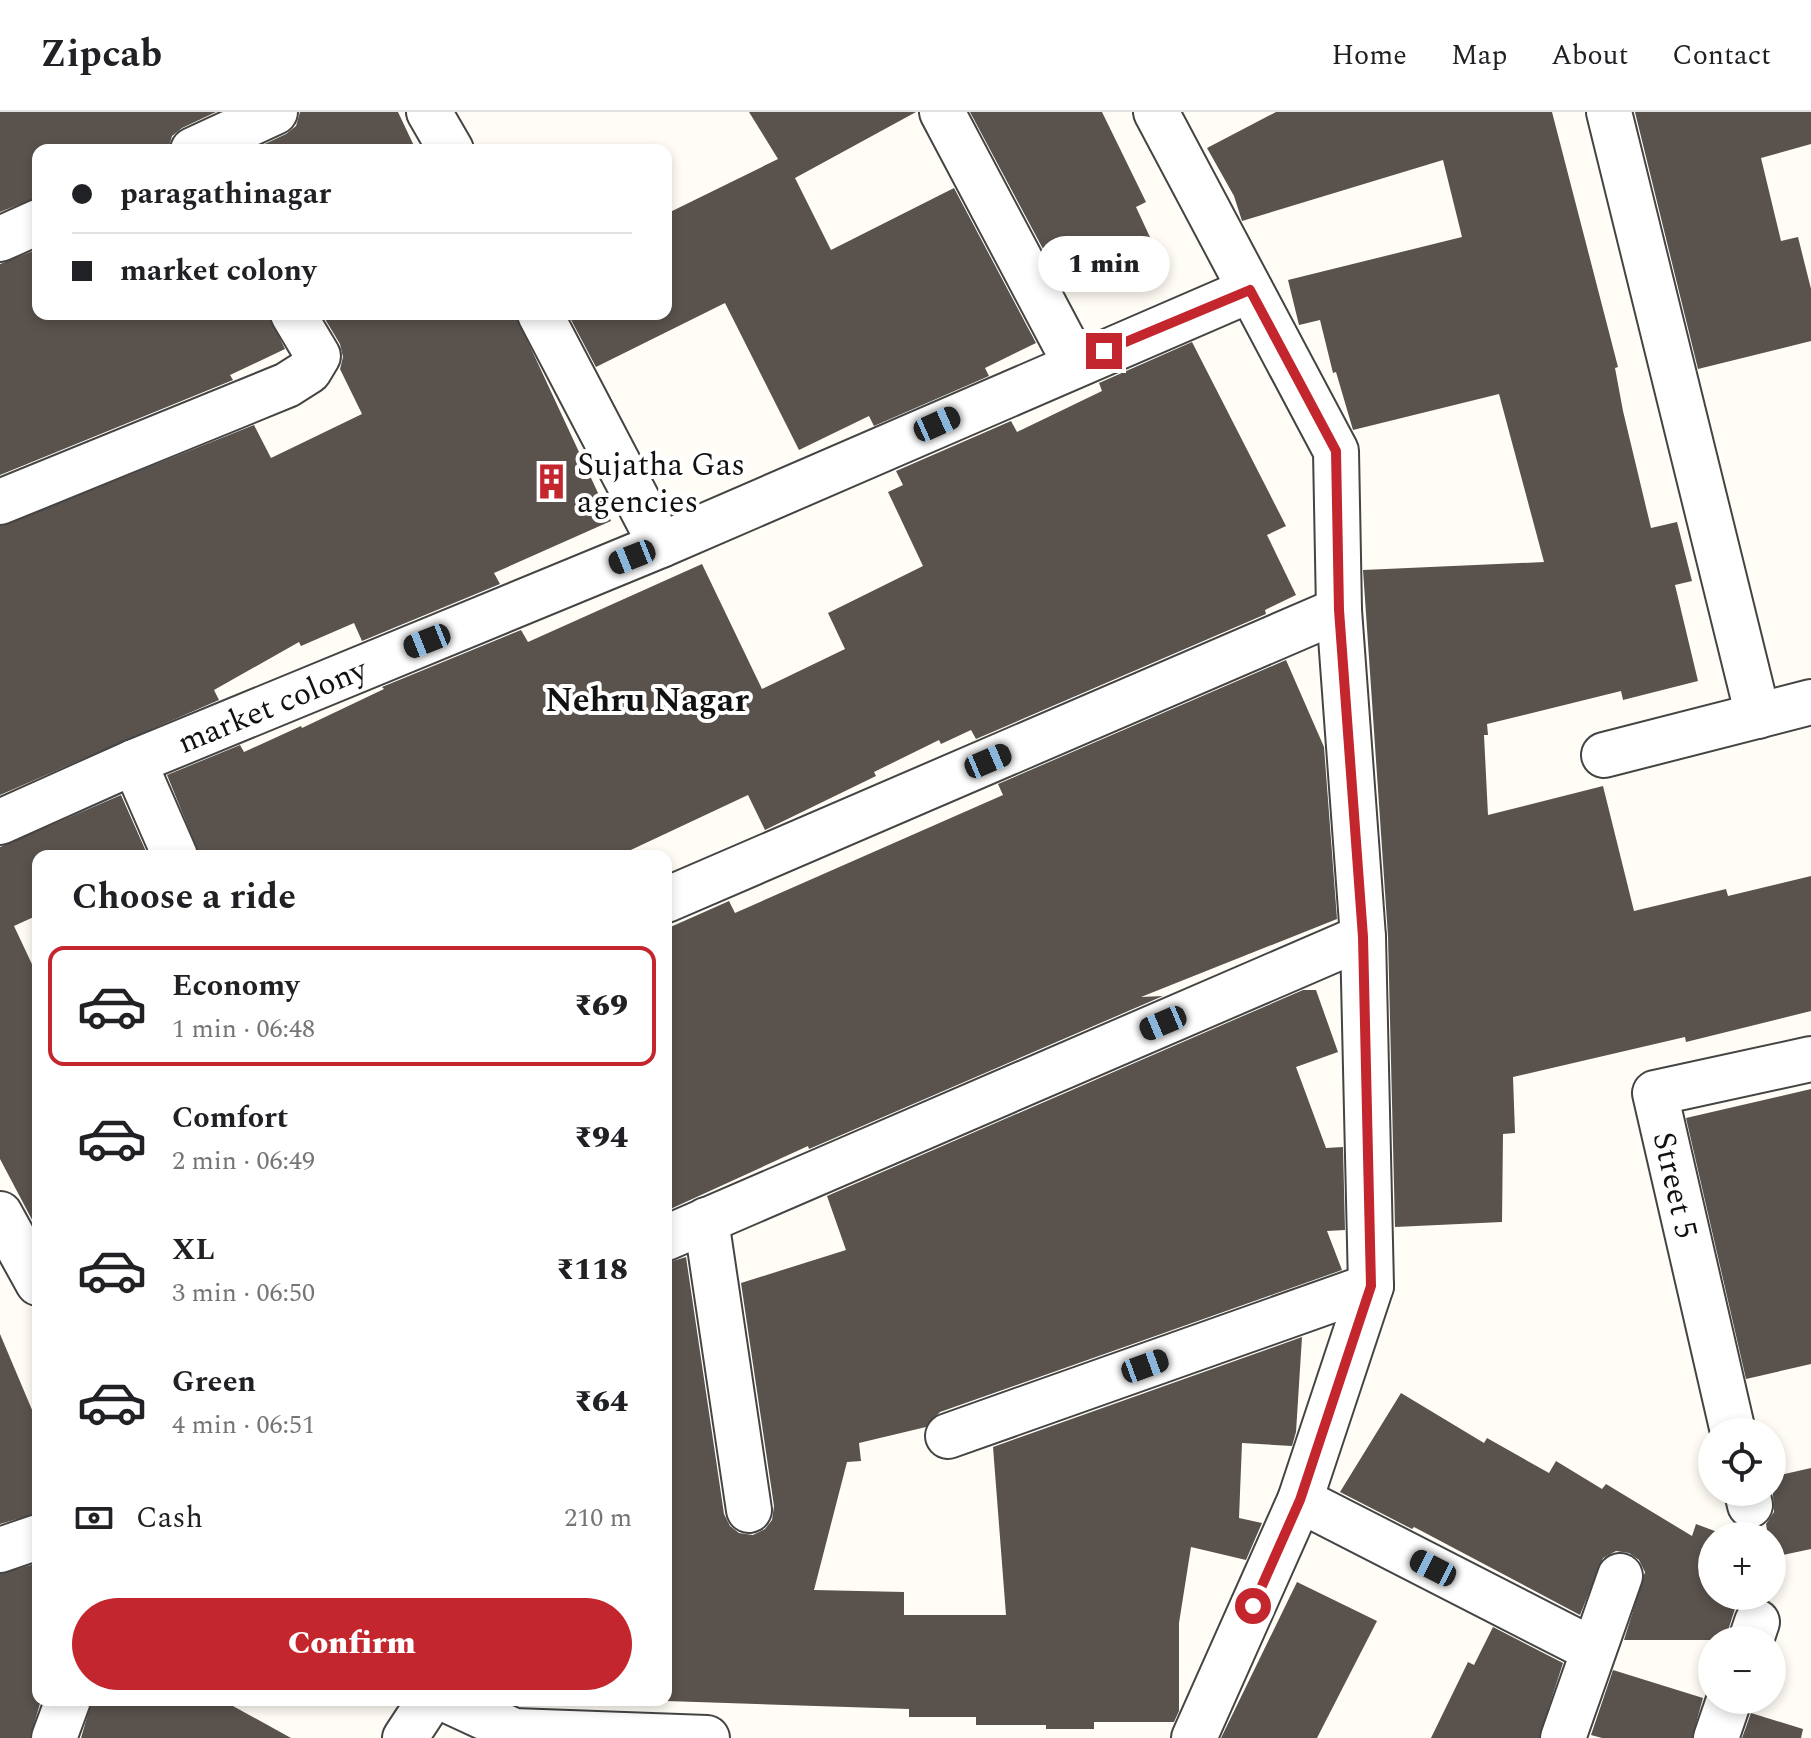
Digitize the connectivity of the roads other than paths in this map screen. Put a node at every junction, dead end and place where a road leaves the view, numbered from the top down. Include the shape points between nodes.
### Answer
1 (275, 112) edge
2 (429, 112) edge
3 (942, 112) edge
4 (1156, 112) edge
5 (1609, 112) edge
6 (206, 144) edge
7 (448, 144) edge
8 (32, 225) edge
9 (0, 239) edge
10 (1250, 290) junction
11 (297, 320) edge
12 (543, 320) edge
13 (1075, 363) junction
14 (0, 502) edge
15 (661, 545) junction
16 (1339, 610) junction
17 (1811, 702) edge
18 (1758, 716) junction
19 (1604, 755) dead end
20 (134, 762) junction
21 (0, 822) edge
22 (172, 850) edge
23 (672, 897) edge
24 (1363, 937) junction
25 (1811, 1059) edge
26 (706, 1220) junction
27 (2, 1223) edge
28 (672, 1235) edge
29 (32, 1273) edge
30 (1371, 1286) junction
31 (1730, 1418) edge
32 (948, 1436) dead end
33 (1300, 1500) junction
34 (749, 1510) dead end
35 (32, 1539) edge
36 (0, 1550) edge
37 (1620, 1576) dead end
38 (1593, 1650) junction
39 (66, 1706) edge
40 (426, 1706) edge
41 (1724, 1714) edge
42 (485, 1716) edge
43 (54, 1738) edge
44 (405, 1738) edge
45 (707, 1738) edge
46 (1194, 1738) edge
47 (1563, 1738) edge
48 (1716, 1738) edge

1 - 6 street
2 - 7 street
3 - 13 street
4 - 10 street
5 - 18 street
8 - 9 street
10 - 13 street, market colony
10 - 16 street via 1336,451
11 - 14 street via 318,356 309,371 287,385
12 - 15 street
13 - 15 street, market colony
15 - 20 street, market colony
16 - 23 street
16 - 24 street
17 - 18 street
18 - 19 street
20 - 21 street, market colony
20 - 22 street
24 - 26 street
24 - 30 street
25 - 31 street, Street 5 via 1655,1093
26 - 28 street
26 - 34 street
27 - 29 street
30 - 32 street
30 - 33 street
33 - 38 street
33 - 46 street
35 - 36 street
37 - 38 street
38 - 47 street
39 - 43 street
40 - 44 street
41 - 48 street
42 - 45 street

